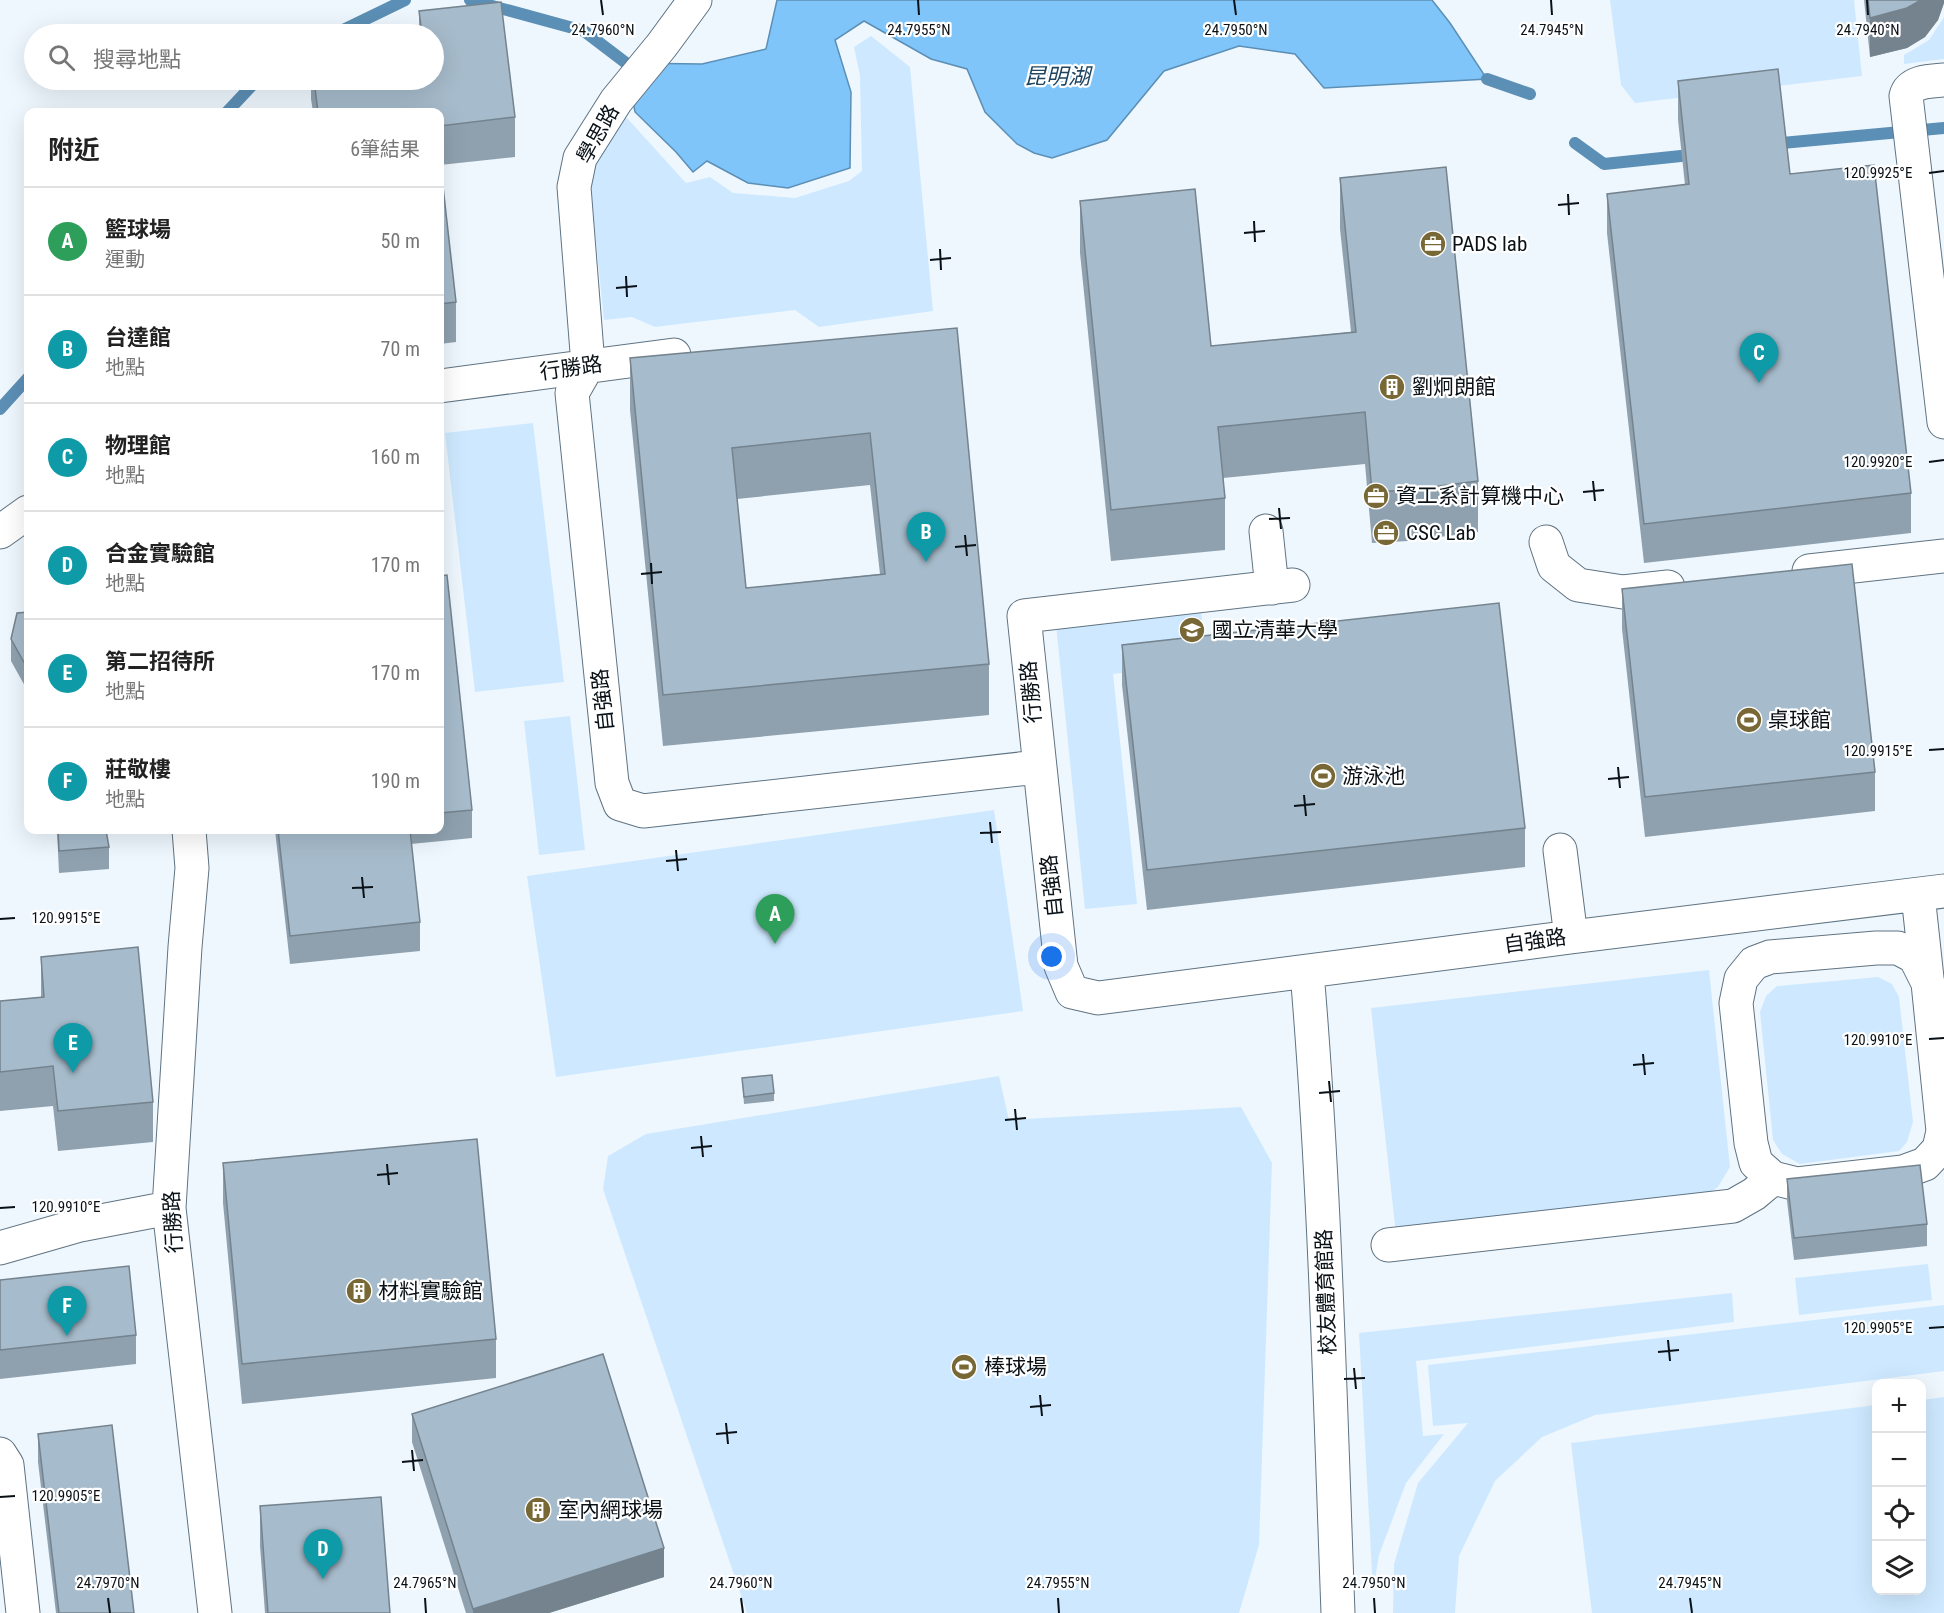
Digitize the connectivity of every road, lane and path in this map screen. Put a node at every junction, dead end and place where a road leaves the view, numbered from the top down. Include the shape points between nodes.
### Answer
1 (695, 0) edge
2 (1944, 80) edge
3 (702, 352) edge
4 (588, 365) junction
5 (444, 386) edge
6 (1944, 422) edge
7 (24, 515) edge
8 (1266, 531) dead end
9 (0, 532) edge
10 (1546, 542) dead end
11 (1944, 556) edge
12 (1777, 574) edge
13 (1694, 584) edge
14 (1038, 767) junction
15 (189, 834) edge
16 (1560, 850) dead end
17 (1931, 893) edge
18 (1717, 919) junction
19 (1571, 937) junction
20 (1754, 963) junction
21 (1307, 972) junction
22 (1928, 983) junction
23 (1903, 1172) junction
24 (1944, 1176) edge
25 (1773, 1178) junction
26 (169, 1208) junction
27 (1388, 1245) dead end
28 (0, 1248) edge
29 (0, 1454) edge
30 (23, 1613) edge
31 (215, 1613) edge
32 (1338, 1613) edge

1 - 4 lane, 學思路 via 616,101 580,158 574,187
2 - 6 lane via 1919,84 1910,88 1906,96
3 - 4 lane, 行勝路
4 - 5 lane, 行勝路
4 - 14 lane, 自強路 via 572,393 612,783 620,804 643,811
7 - 9 lane
8 - 14 lane, 行勝路 via 1282,587 1024,616
10 - 13 lane via 1554,566 1578,585 1623,592
11 - 12 lane
14 - 21 lane, 自強路 via 1061,966 1072,992 1098,998
15 - 26 lane, 行勝路 via 192,868
16 - 19 lane
17 - 18 lane, 自強路
17 - 22 lane
18 - 19 lane, 自強路
18 - 20 lane
19 - 21 lane, 自強路
20 - 22 lane via 1770,957 1898,948 1915,957
20 - 25 lane via 1741,979 1736,1002 1751,1143 1756,1163
21 - 32 lane, 校友體育館路 via 1324,1239
22 - 23 lane via 1943,1131 1939,1149 1925,1164
23 - 24 lane
23 - 25 lane via 1797,1184
25 - 27 lane via 1733,1206
26 - 28 lane via 80,1225
26 - 31 lane, 行勝路
29 - 30 lane via 8,1465

